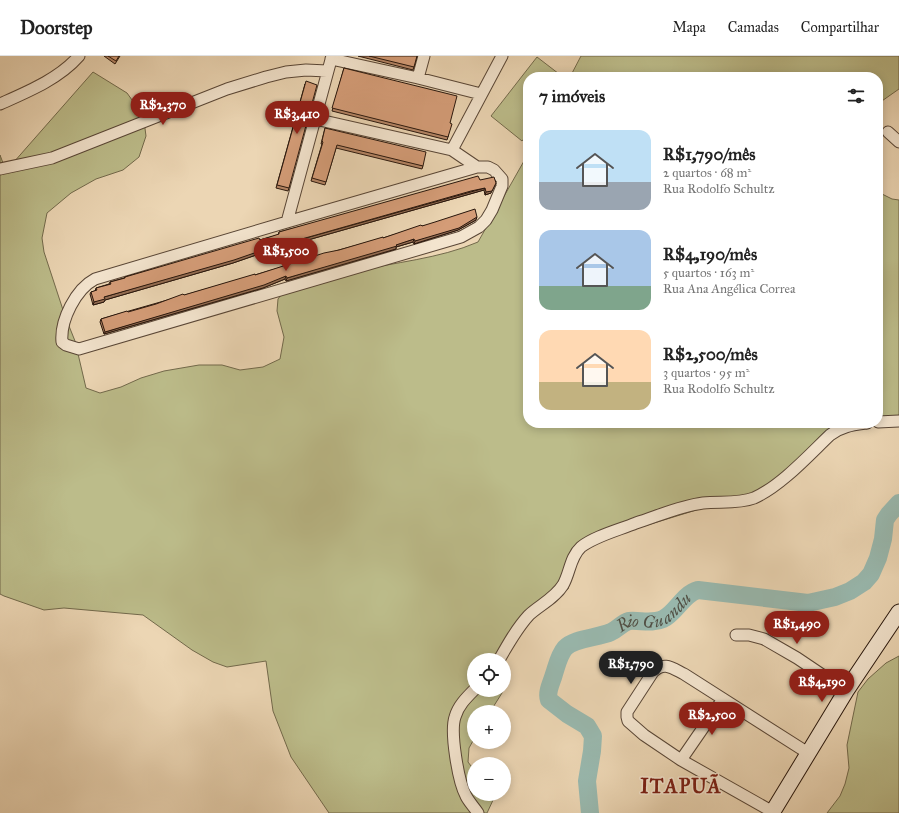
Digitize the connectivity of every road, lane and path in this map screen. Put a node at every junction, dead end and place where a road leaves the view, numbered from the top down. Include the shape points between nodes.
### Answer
1 (79, 56) edge
2 (424, 56) edge
3 (502, 56) edge
4 (331, 58) edge
5 (327, 71) junction
6 (418, 78) junction
7 (481, 94) junction
8 (0, 104) edge
9 (315, 119) junction
10 (888, 132) dead end
11 (899, 142) edge
12 (452, 150) junction
13 (477, 168) junction
14 (0, 169) edge
15 (287, 222) junction
16 (899, 421) edge
17 (883, 422) edge
18 (839, 428) edge
19 (899, 612) edge
20 (736, 635) dead end
21 (503, 653) edge
22 (846, 691) junction
23 (467, 697) edge
24 (723, 698) junction
25 (808, 753) junction
26 (681, 760) junction
27 (773, 812) edge
28 (478, 813) edge

1 - 8 street via 59,74
2 - 6 street
3 - 7 street
4 - 5 street
4 - 6 street
5 - 9 street
5 - 14 street via 306,70 266,77 227,89 52,158
6 - 7 street
7 - 12 street
9 - 12 street
9 - 15 street
10 - 11 street
12 - 13 street
13 - 15 street
13 - 15 street via 488,167 494,170 502,179 502,186 486,220 467,234 79,349 62,342 64,324 70,309 88,282
16 - 17 street
18 - 21 street via 767,491 746,500 702,503 671,510 614,531 580,548 562,587 521,625
19 - 22 street
20 - 22 street via 764,639
22 - 25 street
23 - 28 street via 454,718 454,744 458,774 465,795
24 - 25 street
24 - 26 street
24 - 26 street via 671,667 661,666 653,672 627,712 627,718 644,735
25 - 27 street
26 - 27 street

